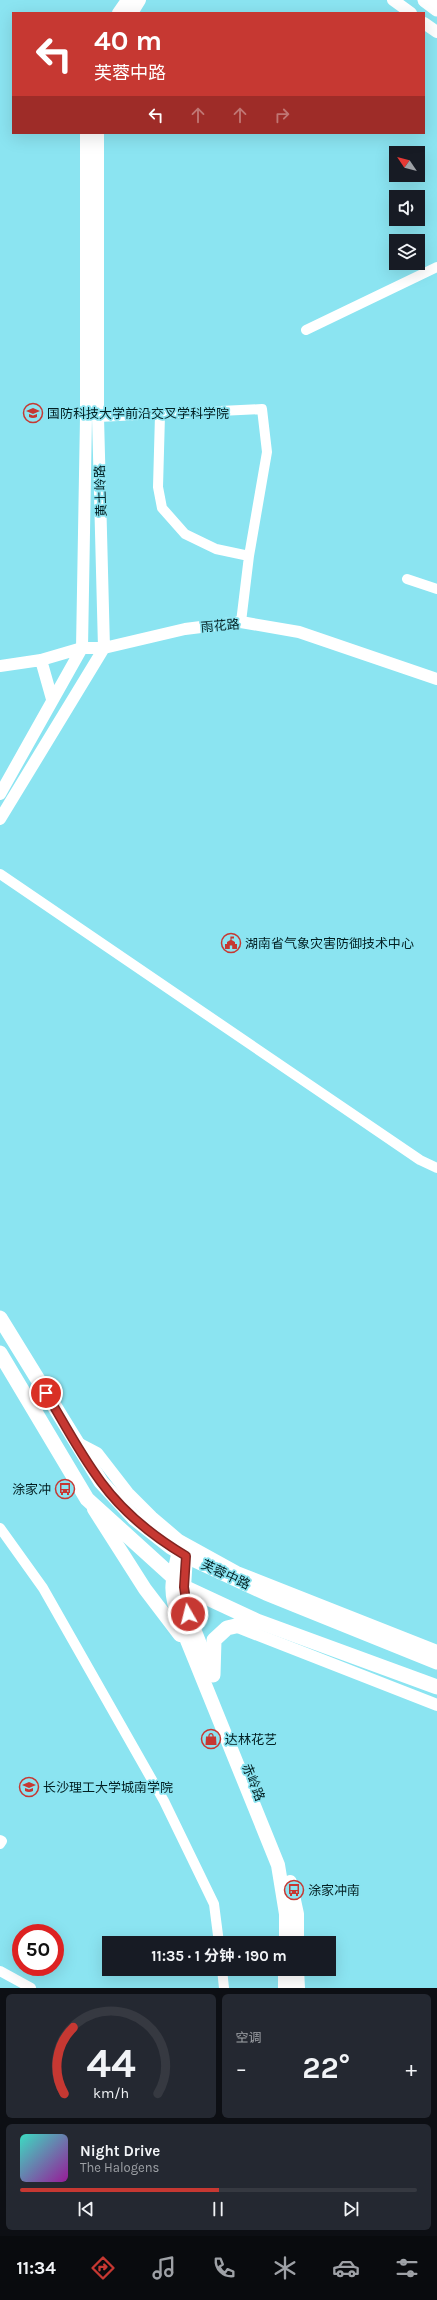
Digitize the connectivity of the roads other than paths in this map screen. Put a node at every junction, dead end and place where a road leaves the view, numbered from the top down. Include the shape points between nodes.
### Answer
1 (127, 0) edge
2 (140, 0) edge
3 (393, 0) edge
4 (425, 0) edge
5 (437, 9) edge
6 (119, 12) edge
7 (133, 12) edge
8 (410, 12) edge
9 (425, 24) edge
10 (437, 32) edge
11 (86, 134) edge
12 (98, 134) edge
13 (437, 267) edge
14 (306, 330) dead end
15 (160, 415) junction
16 (98, 417) junction
17 (248, 556) junction
18 (407, 579) dead end
19 (437, 589) edge
20 (241, 622) junction
21 (82, 648) junction
22 (104, 648) junction
23 (41, 660) junction
24 (0, 666) edge
25 (437, 679) edge
26 (52, 699) junction
27 (0, 794) edge
28 (0, 819) edge
29 (0, 874) edge
30 (437, 1168) edge
31 (0, 1318) edge
32 (0, 1353) edge
33 (76, 1442) junction
34 (87, 1499) junction
35 (0, 1528) edge
36 (183, 1554) junction
37 (172, 1577) junction
38 (184, 1587) junction
39 (257, 1621) junction
40 (235, 1626) junction
41 (190, 1648) junction
42 (437, 1651) edge
43 (437, 1662) edge
44 (213, 1675) junction
45 (437, 1687) edge
46 (437, 1705) edge
47 (0, 1840) edge
48 (0, 1844) edge
49 (218, 1936) edge
50 (286, 1936) edge
51 (297, 1936) edge
52 (0, 1971) edge
53 (223, 1976) edge
54 (285, 1976) edge
55 (298, 1976) edge
56 (31, 1988) edge
57 (224, 1988) edge
58 (285, 1988) edge
59 (298, 1988) edge

1 - 6 street
2 - 7 street
3 - 8 street
4 - 5 main road
9 - 10 street
11 - 21 street, 黄土岭路 via 86,417
12 - 16 street, 黄土岭路
13 - 14 street
15 - 16 street
15 - 17 street via 158,487 162,508 184,534 216,549
15 - 17 street via 262,409 267,452
16 - 22 street, 黄土岭路
17 - 20 street
18 - 19 street
20 - 22 street, 雨花路 via 185,629
20 - 25 street, 雨花路 via 299,632
21 - 22 street, 雨花路
21 - 23 street, 雨花路
21 - 26 street, 黄土岭路
22 - 28 street
23 - 24 street, 雨花路
23 - 26 street
26 - 27 street, 黄土岭路
29 - 30 street via 420,1160
31 - 33 main road, 芙蓉中路
32 - 34 main road
33 - 36 main road, 芙蓉中路 via 101,1482 134,1518
33 - 42 street via 97,1454 128,1493 152,1517 179,1540 208,1557 237,1572
34 - 37 main road
34 - 41 main road, 赤岭路 via 145,1589
35 - 49 street via 43,1588 164,1801 214,1904
36 - 37 main road, 赤岭路
36 - 38 main road, 赤岭路
36 - 43 main road, 芙蓉中路 via 266,1593
37 - 38 main road
37 - 41 main road, 赤岭路 via 172,1598
38 - 39 main road
38 - 44 main road, 赤岭路 via 188,1614
39 - 40 main road
39 - 45 main road
40 - 44 main road via 227,1628 214,1640
40 - 46 street
41 - 50 main road, 赤岭路 via 278,1864 286,1914
44 - 51 main road, 赤岭路 via 283,1851 297,1914
47 - 48 street
52 - 56 street
53 - 57 street
54 - 58 main road
55 - 59 main road

